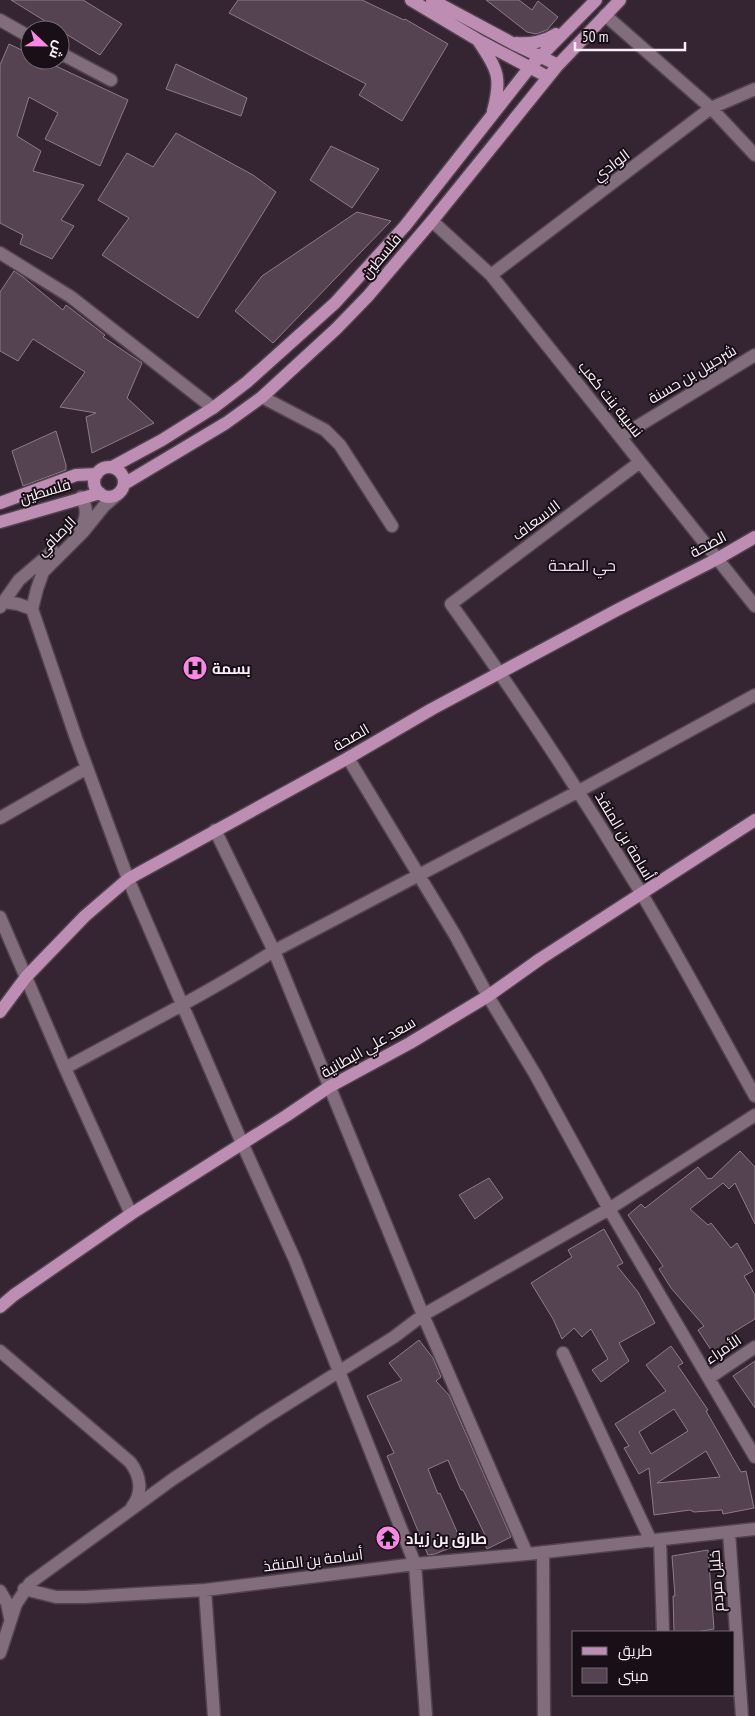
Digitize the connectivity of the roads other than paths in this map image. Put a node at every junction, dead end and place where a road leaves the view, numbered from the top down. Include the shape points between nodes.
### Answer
1 (411, 0) edge
2 (432, 0) edge
3 (596, 0) edge
4 (620, 0) edge
5 (605, 15) junction
6 (0, 20) edge
7 (569, 26) junction
8 (20, 31) edge
9 (478, 40) junction
10 (512, 43) junction
11 (540, 56) junction
12 (70, 58) edge
13 (558, 65) junction
14 (530, 67) junction
15 (548, 77) junction
16 (111, 80) dead end
17 (755, 89) edge
18 (711, 108) junction
19 (491, 117) junction
20 (755, 155) edge
21 (432, 221) junction
22 (0, 254) edge
23 (491, 275) junction
24 (754, 357) edge
25 (262, 397) junction
26 (213, 408) junction
27 (620, 437) junction
28 (640, 462) junction
29 (112, 467) junction
30 (97, 474) junction
31 (121, 489) junction
32 (100, 493) junction
33 (81, 497) junction
34 (0, 503) edge
35 (0, 522) edge
36 (392, 526) dead end
37 (755, 537) edge
38 (717, 558) junction
39 (2, 604) edge
40 (451, 604) joint
41 (755, 606) edge
42 (32, 609) junction
43 (500, 672) junction
44 (755, 696) edge
45 (348, 758) junction
46 (87, 768) junction
47 (579, 791) junction
48 (0, 818) edge
49 (755, 820) edge
50 (215, 830) junction
51 (418, 874) junction
52 (128, 879) junction
53 (641, 893) junction
54 (0, 917) edge
55 (274, 951) junction
56 (26, 977) junction
57 (488, 996) junction
58 (183, 1005) junction
59 (0, 1012) edge
60 (65, 1068) junction
61 (329, 1087) junction
62 (755, 1096) edge
63 (755, 1116) edge
64 (242, 1143) junction
65 (609, 1209) junction
66 (131, 1214) junction
67 (0, 1307) edge
68 (423, 1315) junction
69 (755, 1347) edge
70 (0, 1351) edge
71 (563, 1353) dead end
72 (340, 1371) junction
73 (709, 1378) junction
74 (755, 1457) edge
75 (131, 1510) junction
76 (755, 1529) edge
77 (729, 1532) junction
78 (656, 1540) junction
79 (543, 1552) junction
80 (527, 1554) junction
81 (415, 1564) junction
82 (24, 1589) junction
83 (205, 1590) junction
84 (0, 1591) edge
85 (11, 1620) junction
86 (663, 1631) edge
87 (0, 1653) edge
88 (214, 1716) edge
89 (426, 1716) edge
90 (544, 1716) edge
91 (742, 1716) edge

1 - 9 main road
2 - 10 main road
3 - 7 main road, فلسطين
4 - 5 main road, فلسطين
5 - 13 main road, فلسطين
5 - 18 street
6 - 8 street
7 - 10 main road via 543,41
7 - 11 main road, فلسطين
9 - 14 main road
9 - 19 main road via 492,60 498,77
10 - 11 main road
11 - 13 main road
11 - 14 main road, فلسطين
12 - 16 street
13 - 15 main road, فلسطين
14 - 15 main road
14 - 19 main road, فلسطين
15 - 21 main road, فلسطين
17 - 18 street, الوادي
18 - 20 street
18 - 23 street, الوادي
19 - 26 main road, فلسطين via 405,226 334,303 247,382
21 - 23 street, نسيبة بنت كعب
21 - 25 main road, فلسطين via 368,296
22 - 26 street via 71,297
23 - 27 street, نسيبة بنت كعب
24 - 27 street, شرحبيل بن حسنة
25 - 31 main road, فلسطين
25 - 36 street via 332,436
26 - 29 main road, فلسطين
27 - 28 street, نسيبة بنت كعب
28 - 38 street, نسيبة بنت كعب
28 - 40 street, الاسعاف
29 - 30 main road via 101,469
29 - 31 main road via 122,473
30 - 32 main road via 95,485
30 - 34 main road, فلسطين via 76,475
31 - 32 main road via 112,496
31 - 42 street, الرصافي via 43,572
32 - 33 main road, فلسطين
33 - 35 main road, فلسطين
33 - 39 street, الرصافي via 86,514 79,530 19,580
37 - 38 main road, الصحة
38 - 41 street, نسيبة بنت كعب
38 - 43 main road, الصحة
39 - 42 street via 18,604
40 - 43 street, أسامة بن المنقذ
42 - 46 street
43 - 45 main road, الصحة
43 - 47 street, أسامة بن المنقذ
44 - 47 street
45 - 50 main road, الصحة
45 - 51 street
46 - 48 street
46 - 52 street
47 - 51 street
47 - 53 street, أسامة بن المنقذ
49 - 53 main road, سعد علي البطانية
50 - 52 main road, الصحة
50 - 55 street
51 - 55 street
51 - 57 street
52 - 56 main road, الصحة via 85,916
52 - 58 street
53 - 57 main road, سعد علي البطانية
53 - 62 street, أسامة بن المنقذ
54 - 56 street
55 - 58 street
55 - 61 street
56 - 59 main road, الصحة
56 - 60 street
57 - 61 main road, سعد علي البطانية
57 - 65 street
58 - 60 street
58 - 64 street
60 - 66 street
61 - 64 main road, سعد علي البطانية
61 - 68 street
63 - 65 street
64 - 66 main road, سعد علي البطانية
64 - 72 street via 296,1260
65 - 68 street
65 - 73 street
66 - 67 main road, سعد علي البطانية
68 - 72 street
68 - 80 street
69 - 73 street, الأمراء
70 - 75 street via 135,1468 140,1483 138,1497
71 - 78 street
72 - 75 street
72 - 81 street
73 - 74 street
75 - 82 street via 36,1577
76 - 77 street, أسامة بن المنقذ
77 - 78 street, أسامة بن المنقذ
77 - 91 street, خليل مردم
78 - 79 street, أسامة بن المنقذ
78 - 86 street
79 - 80 street, أسامة بن المنقذ
79 - 90 street
80 - 81 street, أسامة بن المنقذ
81 - 83 street, أسامة بن المنقذ
81 - 89 street
82 - 83 street, أسامة بن المنقذ via 56,1597
82 - 85 street
83 - 88 street
84 - 85 street via 8,1603
85 - 87 street

